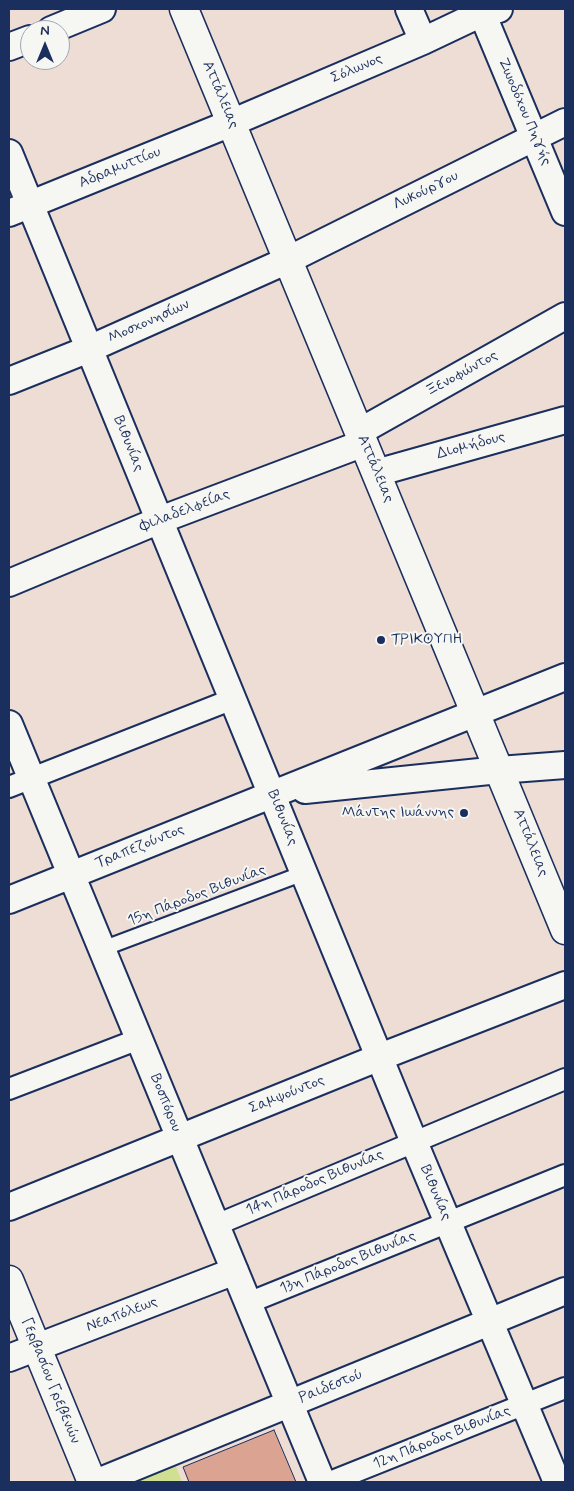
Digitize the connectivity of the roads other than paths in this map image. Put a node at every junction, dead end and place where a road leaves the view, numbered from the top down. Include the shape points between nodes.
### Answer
1 (102, 9) edge
2 (184, 9) edge
3 (409, 9) edge
4 (491, 11) edge
5 (70, 22) edge
6 (423, 41) junction
7 (565, 122) edge
8 (231, 123) junction
9 (534, 137) junction
10 (9, 153) edge
11 (19, 209) edge
12 (565, 212) edge
13 (288, 260) junction
14 (565, 316) edge
15 (89, 349) junction
16 (9, 381) edge
17 (565, 420) edge
18 (361, 438) junction
19 (376, 472) junction
20 (160, 520) junction
21 (9, 582) edge
22 (565, 677) edge
23 (233, 699) junction
24 (476, 713) junction
25 (9, 724) edge
26 (565, 765) edge
27 (499, 770) junction
28 (20, 783) edge
29 (272, 793) junction
30 (304, 873) junction
31 (71, 876) junction
32 (9, 900) edge
33 (565, 930) edge
34 (102, 949) junction
35 (565, 985) edge
36 (139, 1039) junction
37 (380, 1057) junction
38 (565, 1079) edge
39 (9, 1089) edge
40 (180, 1139) junction
41 (414, 1142) junction
42 (565, 1175) edge
43 (9, 1207) edge
44 (448, 1223) junction
45 (216, 1225) junction
46 (235, 1271) junction
47 (9, 1280) edge
48 (565, 1291) edge
49 (248, 1303) junction
50 (491, 1322) junction
51 (36, 1348) junction
52 (9, 1358) edge
53 (565, 1388) edge
54 (290, 1404) junction
55 (525, 1404) junction
56 (92, 1482) edge
57 (98, 1482) edge
58 (322, 1482) edge
59 (330, 1482) edge
60 (557, 1482) edge

1 - 5 street
2 - 8 street, Αττάλειας
3 - 6 street
4 - 6 street, Σόλωνος
4 - 9 street, Ζωοδόχου Πηγής
6 - 8 street, Σόλωνος
7 - 9 street, Λυκούργου
8 - 11 street, Αδραμυττίου
8 - 13 street, Αττάλειας
9 - 12 street, Ζωοδόχου Πηγής
9 - 13 street, Λυκούργου
10 - 11 street, Βιθυνίας
11 - 15 street, Βιθυνίας
13 - 15 street, Μοσχονησίων
13 - 18 street, Αττάλειας
14 - 18 street, Ξενοφώντος
15 - 16 street, Μοσχονησίων
15 - 20 street, Βιθυνίας
17 - 19 street, Διομήδους
18 - 19 street, Αττάλειας
18 - 20 street, Φιλαδελφείας
19 - 24 street, Αττάλειας
20 - 21 street, Φιλαδελφείας
20 - 23 street, Βιθυνίας
22 - 24 street, Τραπεζούντος
23 - 28 street
23 - 29 street, Βιθυνίας
24 - 27 street, Αττάλειας
24 - 29 street, Τραπεζούντος
25 - 28 street, Βοσπόρου
26 - 27 street, Τραπεζούντος
27 - 29 street, Τραπεζούντος
27 - 33 street, Αττάλειας
28 - 31 street, Βοσπόρου
29 - 30 street, Βιθυνίας
29 - 31 street, Τραπεζούντος
30 - 34 lane, 15η Πάροδος Βιθυνίας
30 - 37 street, Βιθυνίας
31 - 32 street, Τραπεζούντος
31 - 34 street, Βοσπόρου
34 - 36 street, Βοσπόρου
35 - 37 street, Σαμψούντος
36 - 39 street
36 - 40 street, Βοσπόρου
37 - 40 street, Σαμψούντος
37 - 41 street, Βιθυνίας
38 - 41 street, 14η Πάροδος Βιθυνίας
40 - 43 street, Σαμψούντος
40 - 45 street, Βοσπόρου
41 - 44 street, Βιθυνίας
41 - 45 street, 14η Πάροδος Βιθυνίας
42 - 44 street, 13η Πάροδος Βιθυνίας
44 - 49 street, 13η Πάροδος Βιθυνίας
44 - 50 street, Βιθυνίας
45 - 46 street, Βοσπόρου
46 - 49 street, Βοσπόρου
46 - 51 street, Νεαπόλεως
47 - 51 street, Γερβασίου Γρεβενών
48 - 50 street, Ραιδεστού
49 - 54 street, Βοσπόρου
50 - 54 street, Ραιδεστού
50 - 55 street, Βιθυνίας
51 - 52 street, Νεαπόλεως
51 - 56 street, Γερβασίου Γρεβενών
53 - 55 street, 12η Πάροδος Βιθυνίας
54 - 57 street, Ραιδεστού
54 - 58 street, Βοσπόρου
55 - 59 street, 12η Πάροδος Βιθυνίας
55 - 60 street, Βιθυνίας

